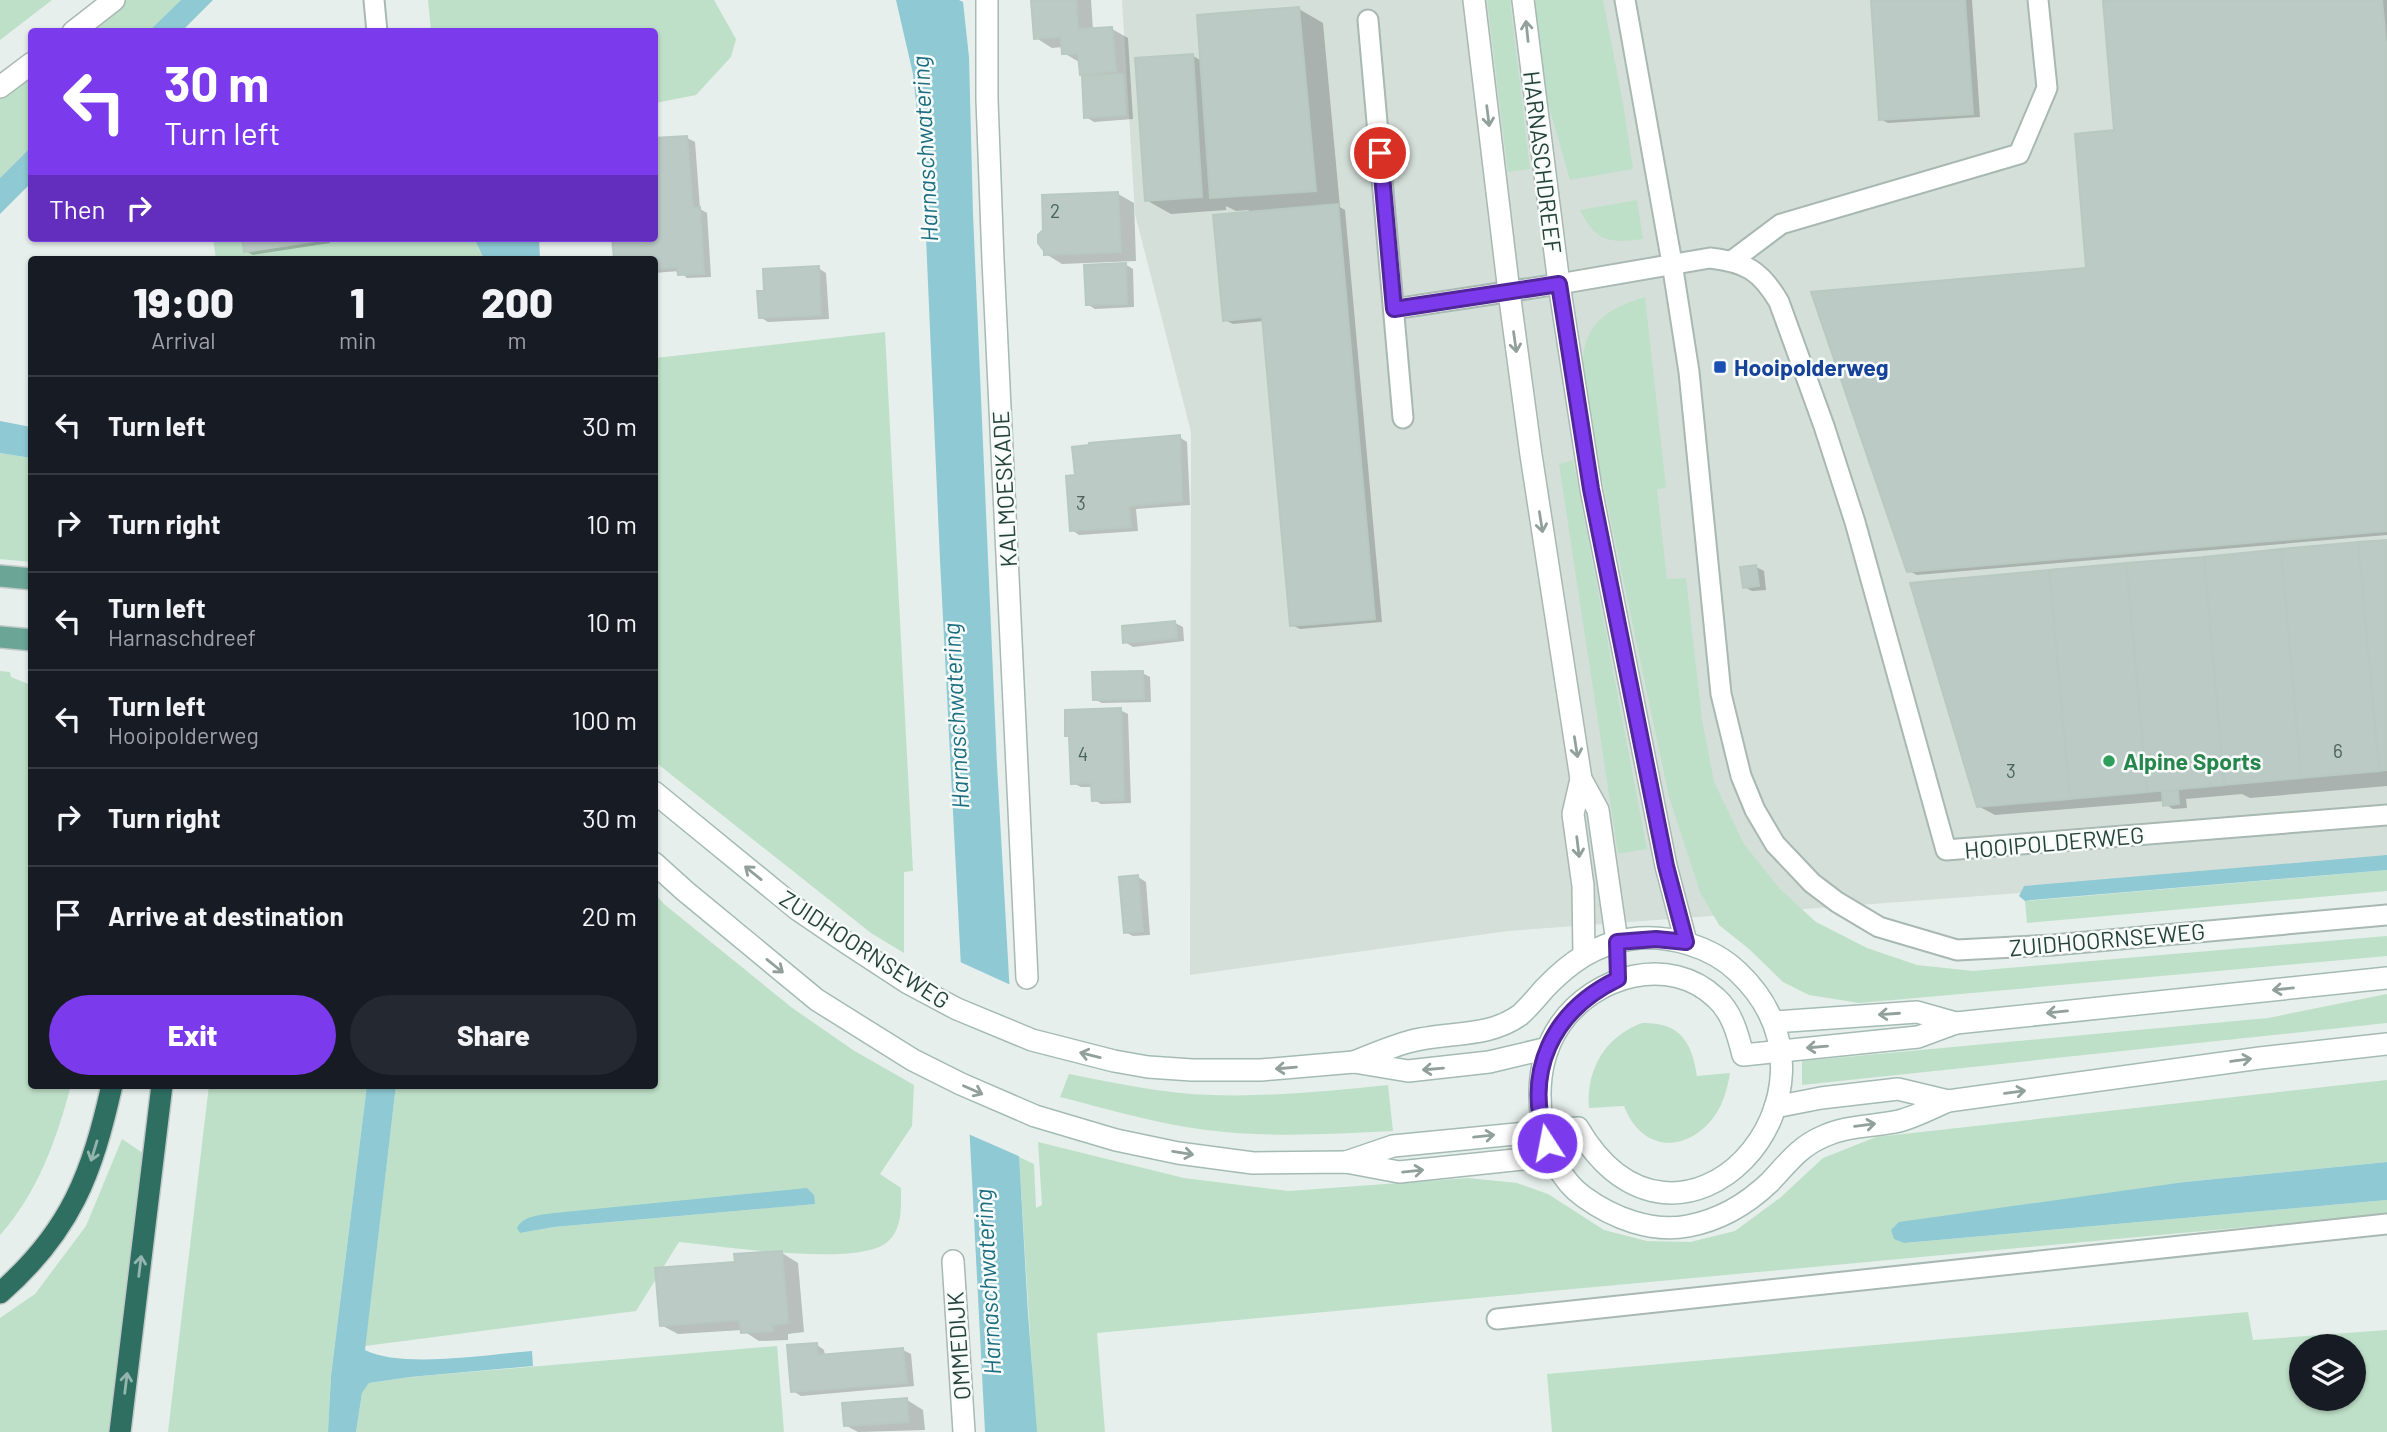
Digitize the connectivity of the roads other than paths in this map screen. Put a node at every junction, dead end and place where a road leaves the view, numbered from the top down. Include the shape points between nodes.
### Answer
1 (114, 0) edge
2 (374, 0) edge
3 (987, 0) edge
4 (1474, 0) edge
5 (1523, 0) edge
6 (1625, 0) edge
7 (2038, 0) edge
8 (1368, 20) dead end
9 (78, 28) edge
10 (377, 28) edge
11 (28, 66) edge
12 (0, 87) edge
13 (1733, 260) junction
14 (1672, 263) junction
15 (1559, 284) junction
16 (1508, 292) junction
17 (1394, 309) junction
18 (1403, 418) dead end
19 (0, 576) edge
20 (28, 579) edge
21 (0, 637) edge
22 (28, 640) edge
23 (1581, 779) junction
24 (658, 795) edge
25 (2387, 815) edge
26 (658, 867) edge
27 (2387, 915) edge
28 (1617, 942) junction
29 (1686, 942) junction
30 (1584, 955) junction
31 (1027, 978) dead end
32 (2387, 978) edge
33 (1618, 979) junction
34 (1774, 1022) junction
35 (1956, 1023) junction
36 (2387, 1044) edge
37 (1548, 1048) junction
38 (1781, 1051) junction
39 (1354, 1062) junction
40 (111, 1089) edge
41 (162, 1089) edge
42 (1948, 1101) junction
43 (1775, 1107) junction
44 (1543, 1130) junction
45 (1552, 1156) junction
46 (1346, 1163) junction
47 (2387, 1224) edge
48 (953, 1261) dead end
49 (0, 1293) edge
50 (1497, 1319) dead end
51 (120, 1432) edge
52 (964, 1432) edge

1 - 9 main road
2 - 10 lane
3 - 31 main road, KALMOESKADE via 993,274
4 -> 16 main road
15 -> 5 main road, HARNASCHDREEF
6 - 14 lane
7 - 13 lane via 2047,88 2019,154 1781,224
8 - 17 lane
11 - 12 main road
13 - 14 lane
13 - 25 lane, HOOIPOLDERWEG via 1769,284 1779,302 1824,426 1946,850
14 - 15 lane
14 - 27 lane, ZUIDHOORNSEWEG via 1689,372 1721,694 1741,776 1755,810 1775,844 1812,883 1879,928 1957,950
15 - 16 lane
15 - 29 main road, HARNASCHDREEF via 1594,503 1666,866
16 - 17 lane
16 -> 23 main road
17 - 18 lane
19 - 20 main road
21 - 22 main road
23 - 28 main road via 1598,810
23 -> 30 main road via 1573,814 1583,886
39 -> 24 main road, ZUIDHOORNSEWEG via 1261,1070 1148,1067 1032,1040 908,983 797,909
26 -> 46 main road via 817,999 913,1060 1035,1116 1178,1153 1254,1163
28 - 29 main road, ZUIDHOORNSEWEG
28 - 30 main road, ZUIDHOORNSEWEG
28 - 33 main road
29 - 34 main road via 1729,963
30 - 39 main road, ZUIDHOORNSEWEG via 1520,1014 1499,1026 1409,1041
32 -> 35 main road
33 - 37 main road via 1573,1008
33 - 38 main road via 1654,974 1676,976 1700,986 1718,999 1729,1015 1743,1055
35 -> 34 main road via 1917,1012
34 - 38 main road
35 -> 38 main road via 1918,1037
42 -> 36 main road
37 -> 39 main road, ZUIDHOORNSEWEG via 1489,1062 1408,1071
37 - 44 main road via 1540,1083
38 - 43 main road
40 -> 49 highway via 74,1206 51,1239
51 -> 41 highway
42 - 43 main road via 1898,1089
45 -> 42 main road via 1575,1191 1596,1206 1642,1225 1686,1227 1737,1209 1801,1148 1844,1128 1900,1121
43 - 44 main road via 1761,1140 1745,1159 1703,1188 1676,1193 1649,1190 1611,1171 1578,1128
44 - 45 main road
46 -> 44 main road via 1393,1146
46 -> 45 main road via 1399,1172
47 - 50 lane
48 - 52 main road, OMMEDIJK

